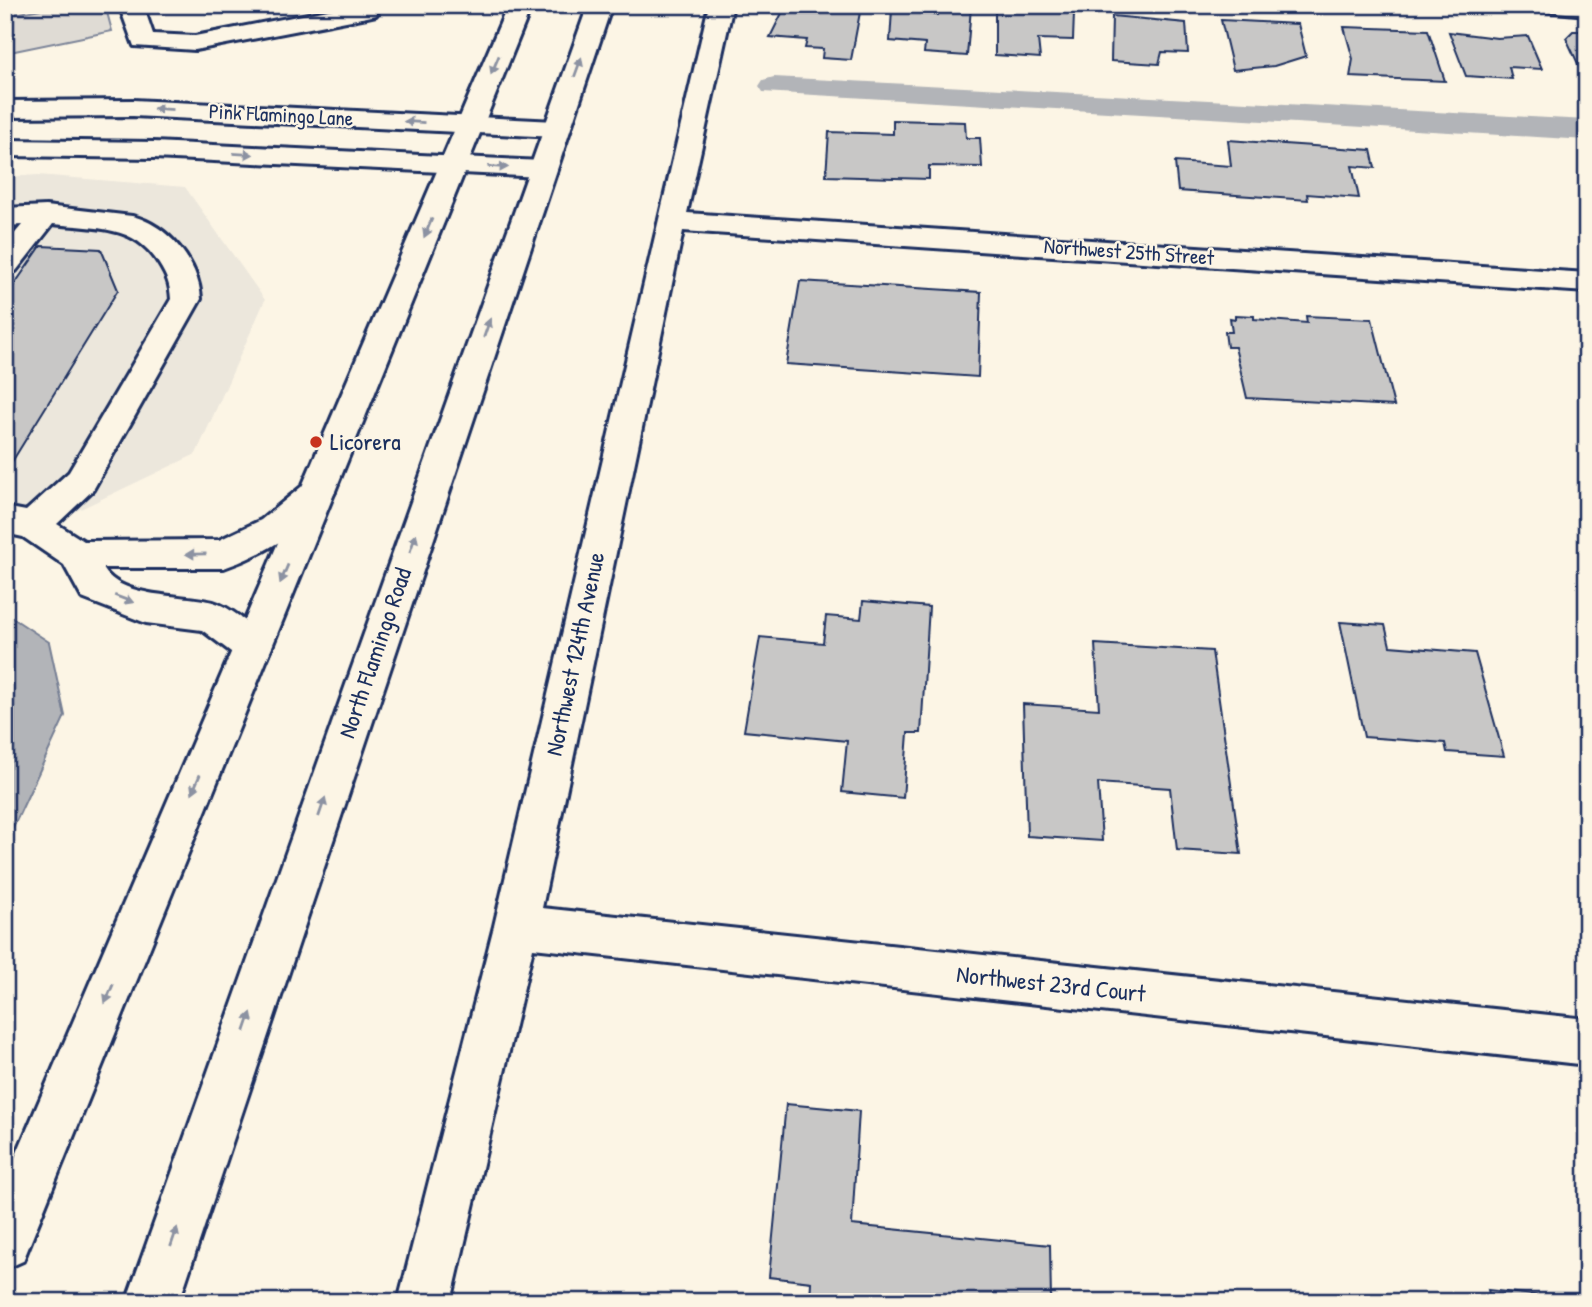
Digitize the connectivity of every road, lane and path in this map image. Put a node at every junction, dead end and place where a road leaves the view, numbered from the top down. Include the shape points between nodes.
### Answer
1 (131, 5) edge
2 (370, 5) edge
3 (520, 5) edge
4 (600, 5) edge
5 (721, 5) edge
6 (1544, 5) edge
7 (1587, 8) edge
8 (5, 109) edge
9 (470, 125) junction
10 (5, 148) edge
11 (549, 149) junction
12 (454, 165) junction
13 (46, 215) junction
14 (5, 217) edge
15 (671, 221) junction
16 (5, 264) edge
17 (1587, 283) edge
18 (318, 492) junction
19 (19, 523) edge
20 (77, 555) junction
21 (253, 647) junction
22 (516, 926) junction
23 (1587, 1042) edge
24 (5, 1243) edge
25 (152, 1302) edge
26 (424, 1302) edge

1 - 2 main road via 143,41 195,43 367,10
3 -> 9 main road
11 -> 4 main road, North Flamingo Road
5 - 15 main road, Northwest 124th Avenue
6 - 7 main road
9 -> 8 main road, Pink Flamingo Lane via 132,108
9 - 11 main road, Pink Flamingo Lane
9 - 12 main road
10 -> 12 main road, Pink Flamingo Lane via 112,148
12 -> 11 main road, Pink Flamingo Lane
25 -> 11 main road, North Flamingo Road
12 -> 18 main road
13 - 14 main road
13 - 16 main road
13 - 19 main road via 132,225 160,241 185,282 186,299 81,481
15 - 17 main road, Northwest 25th Street
15 - 22 main road, Northwest 124th Avenue
18 -> 20 main road via 275,529 224,554
18 -> 21 main road
19 - 20 main road
20 -> 21 main road via 95,588 146,608 211,616
21 -> 24 main road
22 - 23 main road, Northwest 23rd Court
22 - 26 main road, Northwest 124th Avenue

